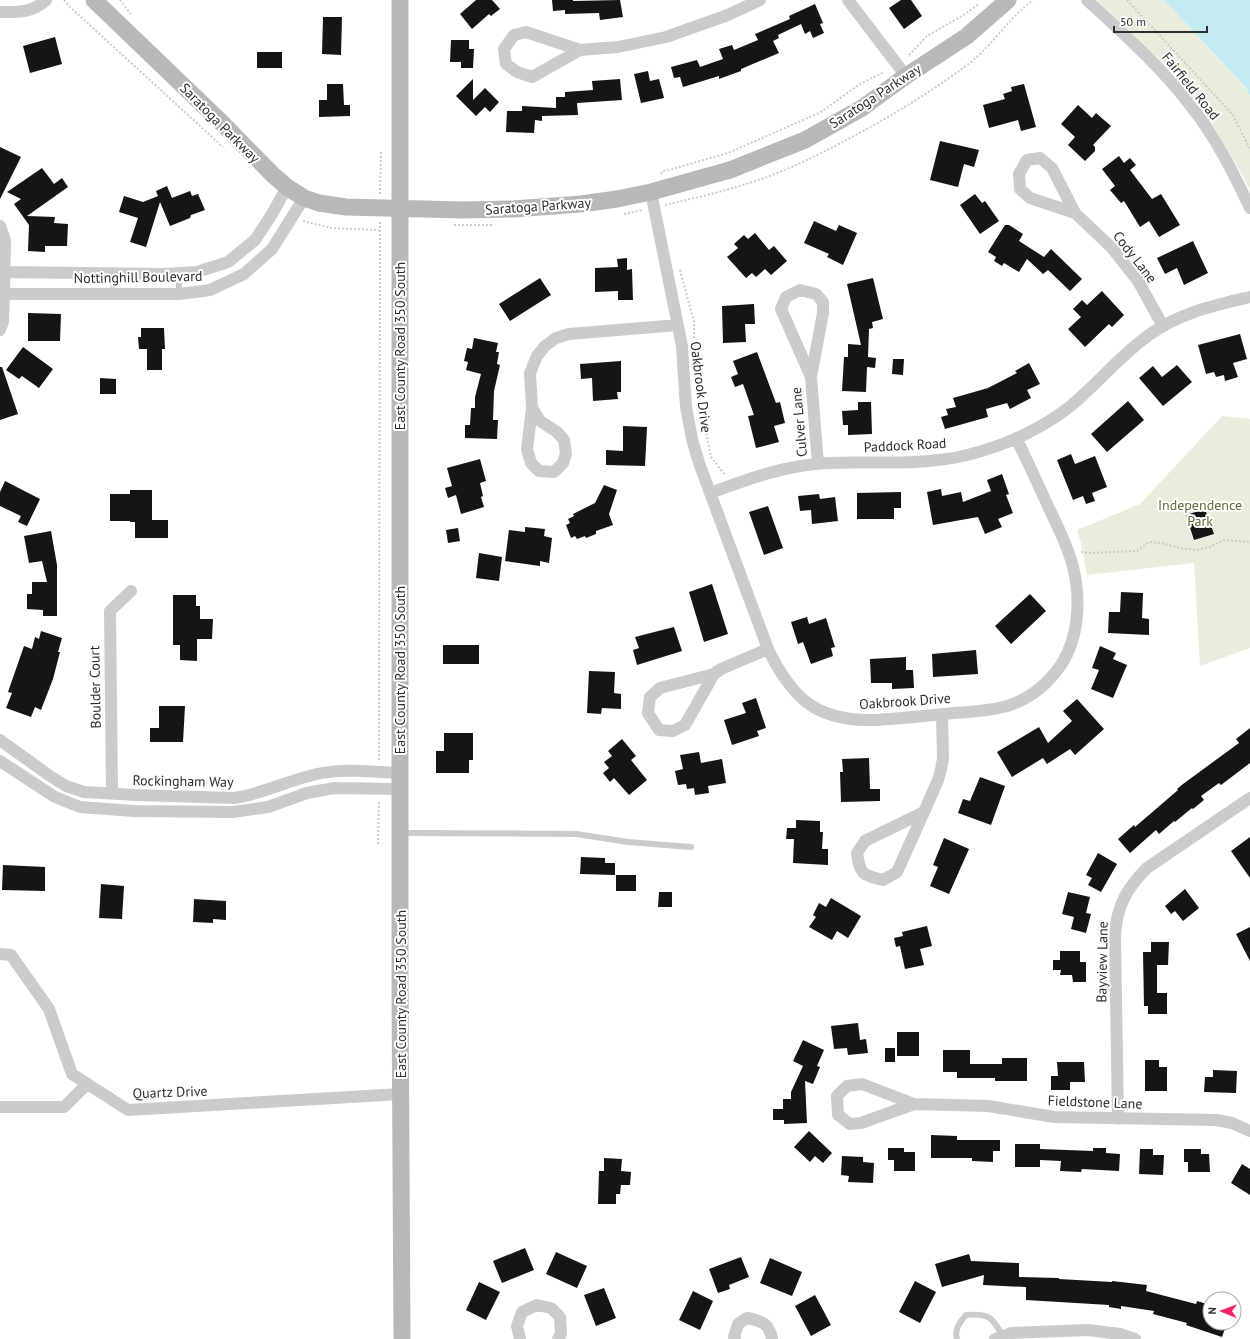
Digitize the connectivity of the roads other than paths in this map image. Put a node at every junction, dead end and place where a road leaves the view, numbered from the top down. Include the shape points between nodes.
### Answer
1 (46, 0) edge
2 (94, 0) edge
3 (400, 0) edge
4 (760, 0) edge
5 (848, 0) edge
6 (1008, 0) edge
7 (1087, 0) edge
8 (0, 12) edge
9 (580, 50) junction
10 (902, 71) junction
11 (287, 187) junction
12 (659, 195) junction
13 (304, 198) junction
14 (1250, 208) edge
15 (400, 209) junction
16 (1075, 213) junction
17 (0, 226) edge
18 (4, 272) junction
19 (114, 274) junction
20 (179, 274) junction
21 (4, 294) junction
22 (113, 294) junction
23 (179, 294) junction
24 (1250, 297) edge
25 (678, 325) junction
26 (1164, 326) junction
27 (0, 330) edge
28 (811, 378) junction
29 (532, 408) junction
30 (1016, 438) junction
31 (818, 464) junction
32 (710, 493) junction
33 (131, 590) dead end
34 (768, 649) junction
35 (714, 674) junction
36 (942, 714) junction
37 (0, 740) edge
38 (0, 761) edge
39 (400, 781) junction
40 (246, 796) junction
41 (1250, 798) edge
42 (111, 801) junction
43 (248, 810) junction
44 (924, 812) junction
45 (400, 833) junction
46 (691, 847) dead end
47 (0, 954) edge
48 (86, 1084) junction
49 (401, 1094) junction
50 (914, 1104) junction
51 (0, 1107) edge
52 (1118, 1119) junction
53 (1250, 1131) edge
54 (999, 1337) edge
55 (402, 1339) edge
56 (520, 1339) edge
57 (558, 1339) edge
58 (735, 1339) edge
59 (772, 1339) edge
60 (957, 1339) edge
61 (1135, 1339) edge

1 - 8 street via 38,7 20,12
2 - 11 street, Saratoga Parkway
3 - 15 street, East County Road 350 South
4 - 9 street via 666,38 618,47
5 - 10 street
6 - 10 street, Saratoga Parkway via 967,36
7 - 14 street, Fairfield Road via 1164,74 1191,105 1235,174
9 - 9 street via 526,32 514,35 504,49 506,64 517,72 532,77
10 - 12 street, Saratoga Parkway via 862,108 805,140
11 - 13 street, Saratoga Parkway
11 - 20 street, Nottinghill Boulevard via 255,240 228,262 197,272
12 - 15 street, Saratoga Parkway via 513,209
12 - 25 street, Oakbrook Drive
13 - 15 street, Saratoga Parkway via 337,206
13 - 23 street, Nottinghill Boulevard via 272,249 244,274 210,290
15 - 39 street, East County Road 350 South
16 - 16 street, Cody Lane via 1052,168 1040,158 1027,160 1019,174 1020,189 1030,198
16 - 26 street, Cody Lane via 1112,248 1138,281
17 - 18 street via 4,240
18 - 19 street, Nottinghill Boulevard
18 - 21 street
19 - 20 street, Nottinghill Boulevard
19 - 22 lane
20 - 23 lane
21 - 22 street, Nottinghill Boulevard
21 - 27 street via 3,322
22 - 23 street, Nottinghill Boulevard
24 - 26 street, Paddock Road via 1208,307
25 - 29 street, Oakbrook Drive via 577,332 556,338 545,346 532,364
25 - 32 street, Oakbrook Drive via 686,407 692,439
26 - 30 street, Paddock Road via 1114,364 1068,408 1043,425
28 - 28 street, Culver Lane via 823,302 816,294 800,290 786,297 782,309
28 - 31 street, Culver Lane
29 - 29 street, Oakbrook Drive via 540,421 564,440 566,454 563,463 554,472 539,472 530,463 527,450
30 - 31 street, Paddock Road via 961,457 939,460
30 - 36 street, Oakbrook Drive via 1072,562 1077,601 1072,640 1065,659 1054,675 1032,695 1007,706
31 - 32 street, Paddock Road via 784,469
32 - 34 street, Oakbrook Drive
33 - 42 street, Boulder Court via 110,611
34 - 35 street
34 - 36 street, Oakbrook Drive via 786,682 798,695 822,712 861,721
35 - 35 street via 660,688 650,697 648,713 659,730 673,731 685,725
36 - 44 street via 943,759 938,780
37 - 42 street, Rockingham Way via 66,786
38 - 42 street, Rockingham Way via 55,797 80,808
39 - 40 street, Rockingham Way via 379,772 332,771
39 - 43 street, Rockingham Way via 379,789 335,788 307,793 268,807
39 - 45 street, East County Road 350 South
40 - 42 street, Rockingham Way via 234,798 136,795
40 - 43 lane
41 - 52 street, Bayview Lane via 1147,868 1131,885 1120,905 1115,935
42 - 43 street, Rockingham Way via 134,812
44 - 44 street via 865,841 857,853 859,868 868,876 883,880 897,872
45 - 46 lane via 576,834 628,842
45 - 49 street, East County Road 350 South
47 - 48 street, Quartz Drive via 11,955 49,1009 72,1074
48 - 49 street, Quartz Drive via 128,1110
48 - 51 street via 64,1107
49 - 55 street, East County Road 350 South
50 - 50 street, Fieldstone Lane via 862,1084 847,1086 838,1096 838,1115 850,1124 862,1123
50 - 52 street, Fieldstone Lane via 988,1106 1067,1118
52 - 53 street, Fieldstone Lane via 1217,1120
54 - 60 lane via 993,1319 978,1314 966,1315 958,1323
54 - 61 street via 1011,1333 1088,1330 1120,1334
56 - 57 street via 517,1326 522,1312 537,1305 552,1308 560,1317 561,1334
58 - 59 street via 738,1324 748,1318 760,1321 770,1330

